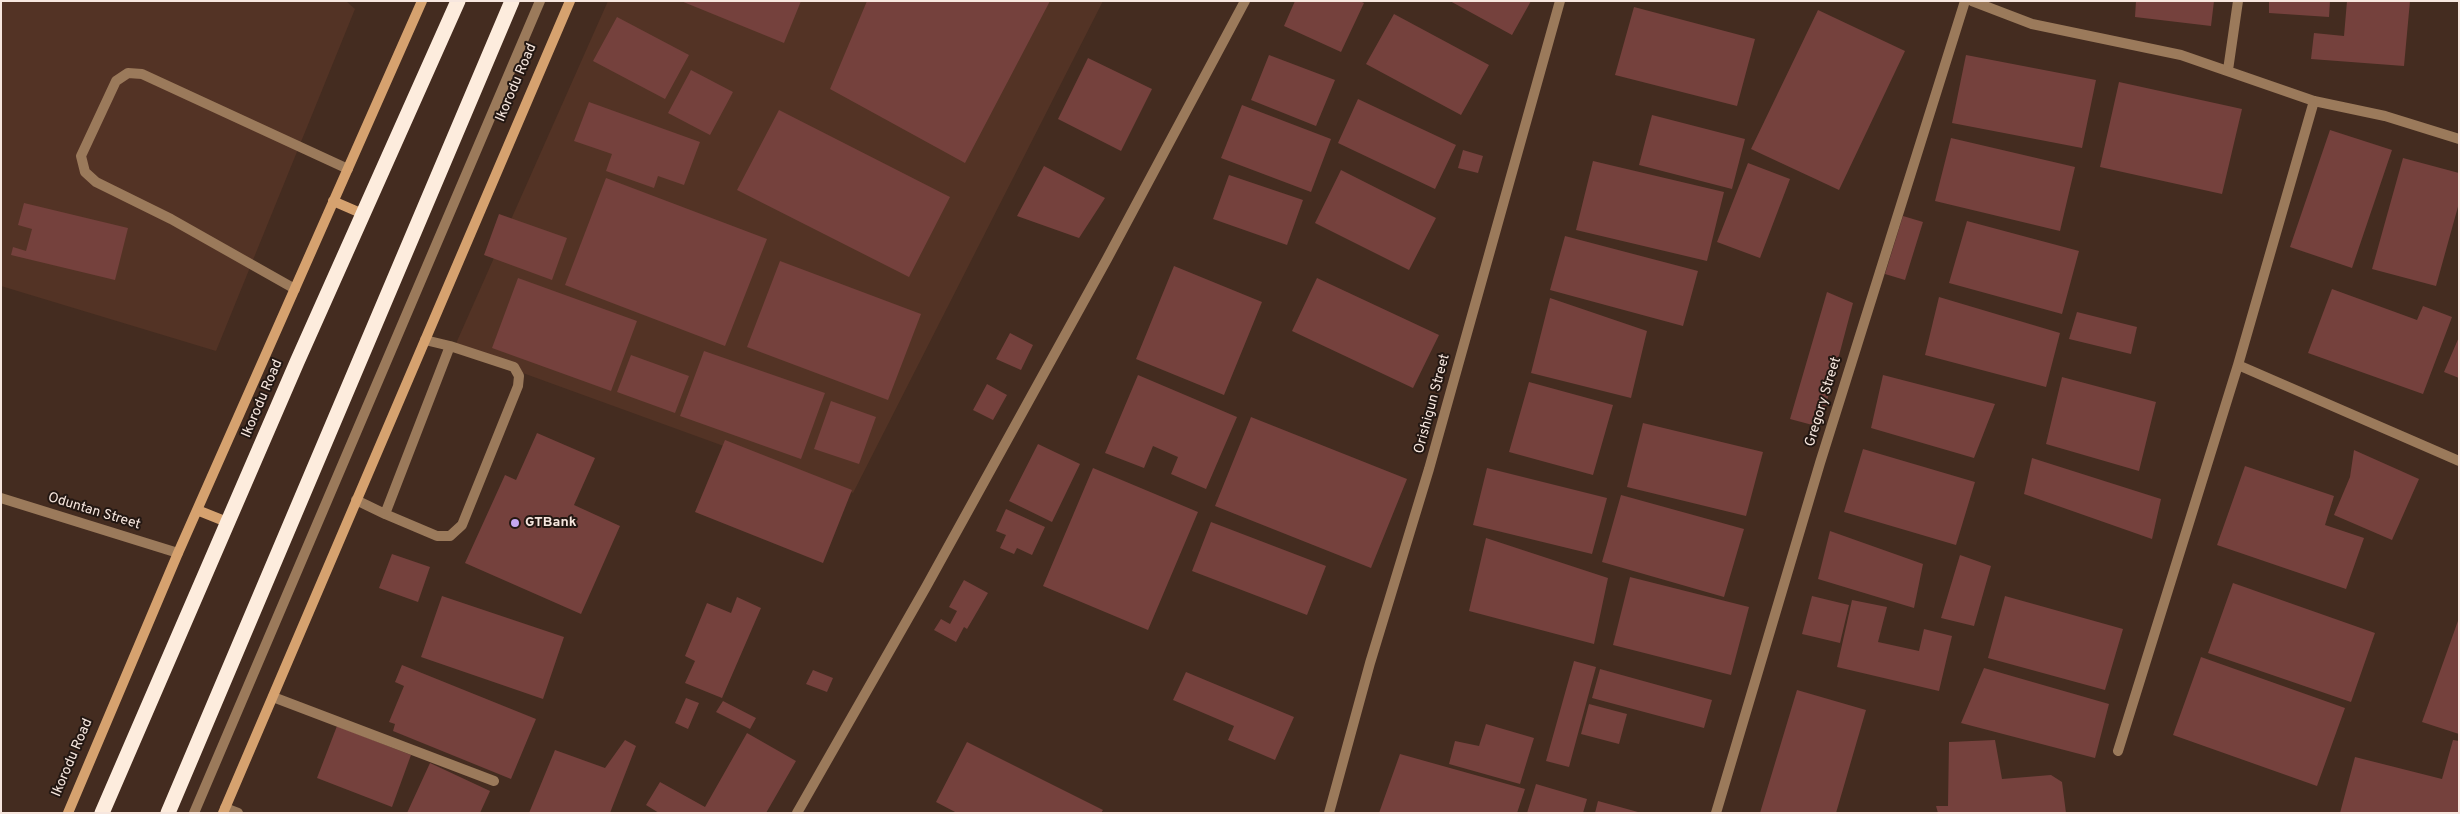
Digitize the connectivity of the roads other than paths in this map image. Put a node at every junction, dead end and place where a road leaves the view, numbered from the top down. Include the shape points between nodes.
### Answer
1 (422, 1) edge
2 (458, 1) edge
3 (512, 1) edge
4 (540, 1) edge
5 (570, 1) edge
6 (1245, 1) edge
7 (1560, 1) edge
8 (1965, 1) edge
9 (1972, 1) edge
10 (2238, 1) edge
11 (2228, 70) junction
12 (2314, 101) junction
13 (2459, 139) edge
14 (348, 169) junction
15 (333, 201) junction
16 (363, 214) junction
17 (295, 289) junction
18 (425, 340) junction
19 (450, 346) junction
20 (2238, 365) junction
21 (2459, 461) edge
22 (1, 498) edge
23 (356, 500) junction
24 (197, 510) junction
25 (385, 514) junction
26 (227, 522) junction
27 (178, 553) junction
28 (273, 697) junction
29 (2118, 751) dead end
30 (494, 781) dead end
31 (224, 811) edge
32 (68, 813) edge
33 (102, 813) edge
34 (168, 813) edge
35 (194, 813) edge
36 (238, 813) edge
37 (797, 813) edge
38 (1329, 813) edge
39 (1716, 813) edge

1 - 14 street, Ikorodu Road
2 - 16 highway, Ikorodu Road
3 - 34 highway
4 - 35 street
5 - 18 street, Ikorodu Road
6 - 37 street via 1069,328
7 - 38 street, Orishigun Street
8 - 39 street, Gregory Street via 1822,453
9 - 11 street via 2032,24 2181,55
10 - 11 street
11 - 12 street
12 - 13 street via 2385,116
12 - 20 street
14 - 15 street, Ikorodu Road
14 - 17 street via 142,74 128,72 116,81 81,156 85,172 96,182 171,219
15 - 16 street
15 - 17 street, Ikorodu Road
16 - 26 highway, Ikorodu Road
17 - 24 street, Ikorodu Road
18 - 19 street
18 - 23 street, Ikorodu Road
19 - 25 street
19 - 25 street via 514,367 519,376 518,386 462,525 450,536 437,536
20 - 21 street
20 - 29 street
22 - 27 street, Oduntan Street
23 - 25 street
23 - 28 street, Ikorodu Road
24 - 26 street
24 - 27 street, Ikorodu Road
26 - 33 highway, Ikorodu Road
27 - 32 street, Ikorodu Road
28 - 30 street
28 - 31 street, Ikorodu Road
31 - 36 street

